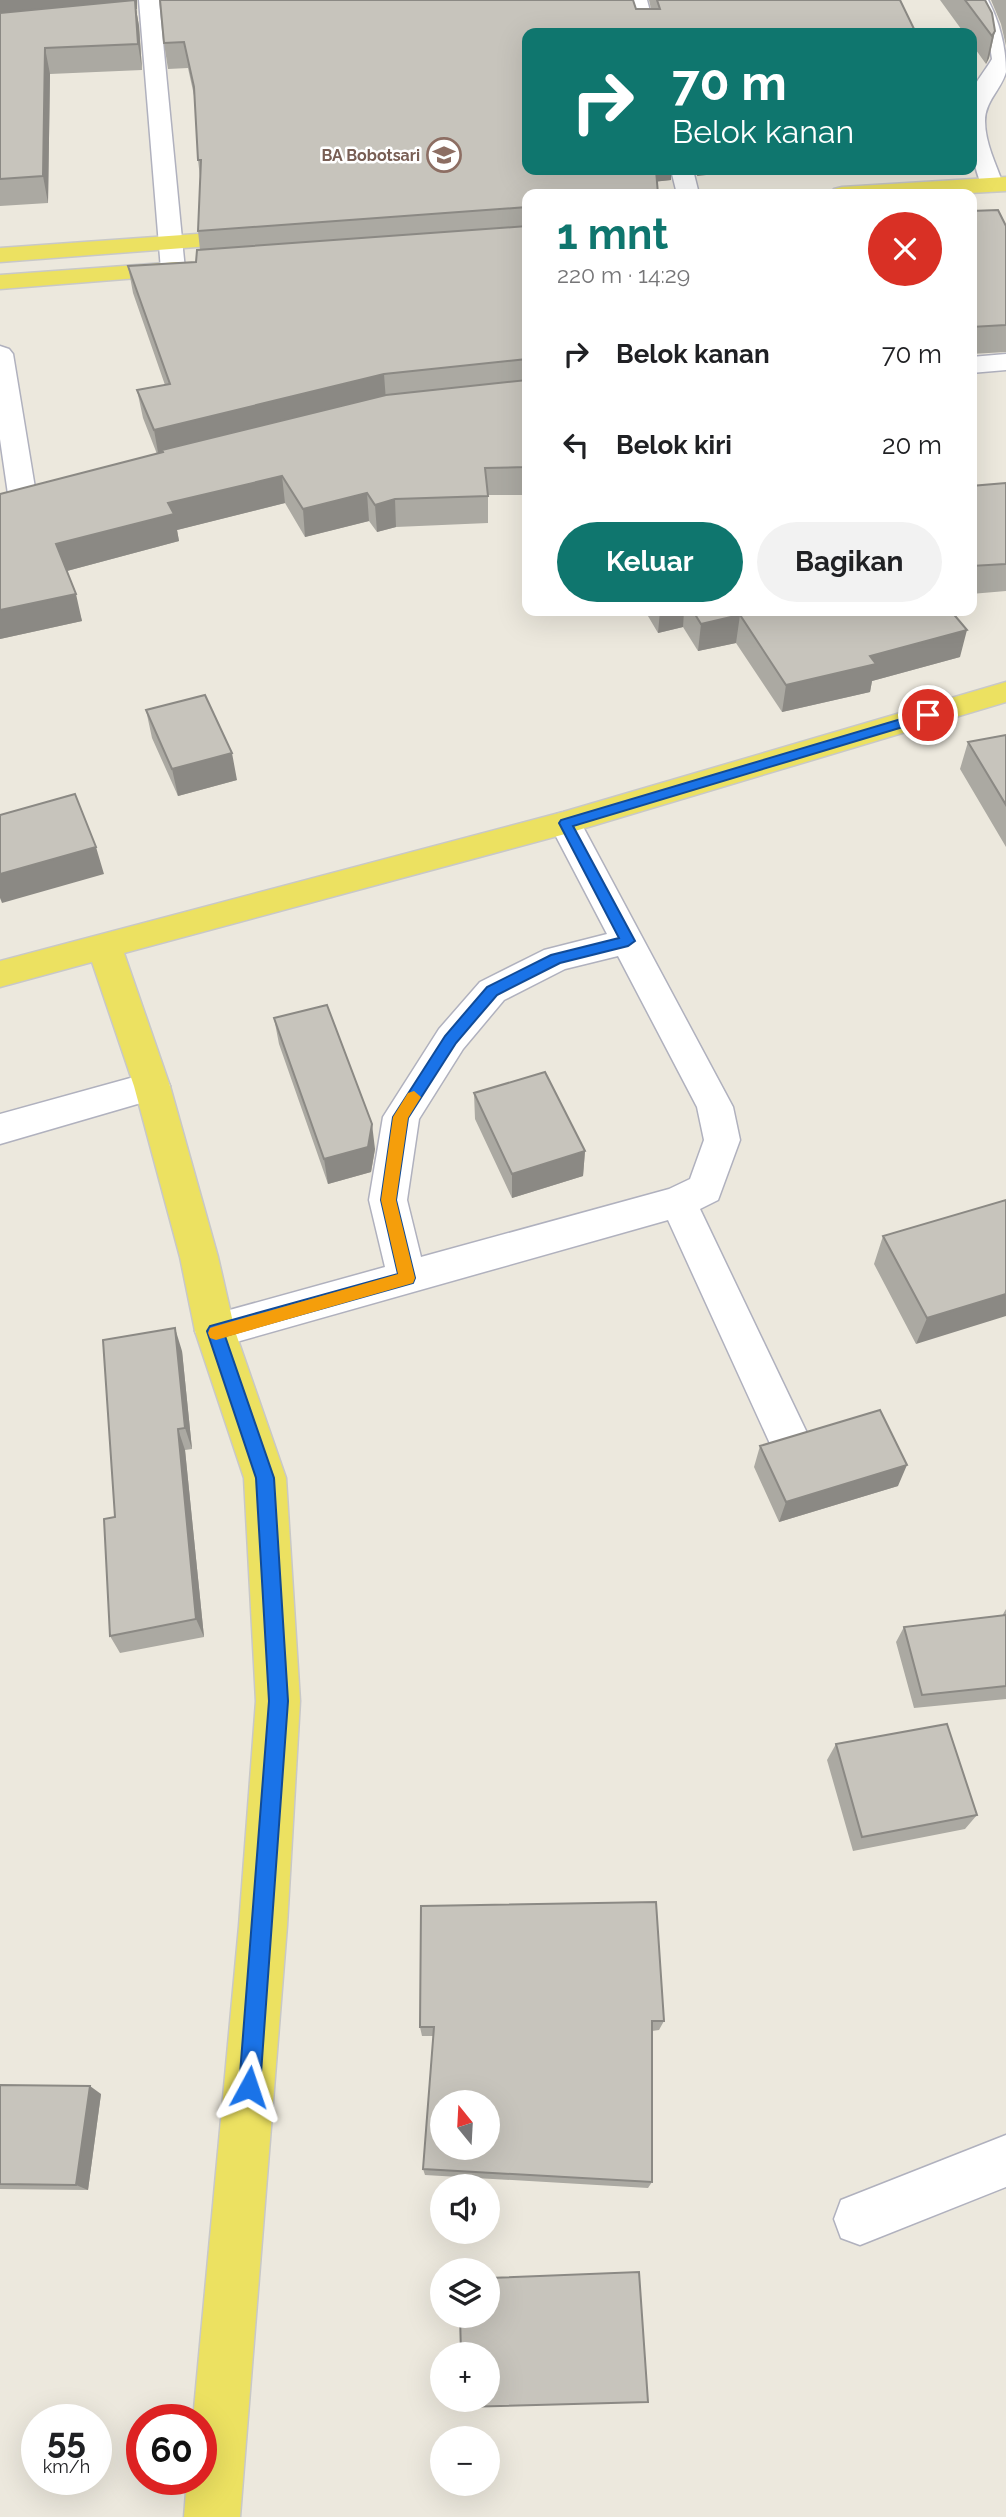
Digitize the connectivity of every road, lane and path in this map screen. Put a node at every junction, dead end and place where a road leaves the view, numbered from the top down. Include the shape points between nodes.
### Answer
1 (637, 0) edge
2 (978, 0) edge
3 (145, 11) edge
4 (645, 28) edge
5 (977, 107) edge
6 (977, 132) edge
7 (977, 194) edge
8 (1001, 194) edge
9 (977, 204) edge
10 (277, 235) edge
11 (172, 243) junction
12 (0, 255) edge
13 (200, 268) edge
14 (173, 270) junction
15 (0, 282) edge
16 (0, 354) edge
17 (1006, 362) edge
18 (977, 364) edge
19 (23, 494) edge
20 (1006, 692) edge
21 (565, 823) junction
22 (628, 941) junction
23 (104, 946) junction
24 (0, 974) edge
25 (152, 1086) junction
26 (0, 1129) edge
27 (678, 1202) junction
28 (407, 1278) junction
29 (215, 1331) junction
30 (787, 1435) edge
31 (1006, 2161) edge
32 (860, 2219) dead end
33 (212, 2517) edge

1 - 4 street
2 - 5 street via 999,40 1003,59
3 - 11 street
6 - 8 street
7 - 8 main road
8 - 9 main road
10 - 11 main road
11 - 12 main road
11 - 14 street
13 - 14 main road
14 - 15 main road
16 - 19 street
17 - 18 street
20 - 21 main road
21 - 22 street
21 - 23 main road
22 - 27 street via 715,1107 722,1140 705,1189
22 - 28 street via 556,959 492,991 451,1040 401,1117 388,1200
23 - 24 main road
23 - 25 main road
25 - 26 street
25 - 29 main road
27 - 28 street
27 - 30 street
28 - 29 street
29 - 33 main road via 265,1478 278,1701
31 - 32 street

